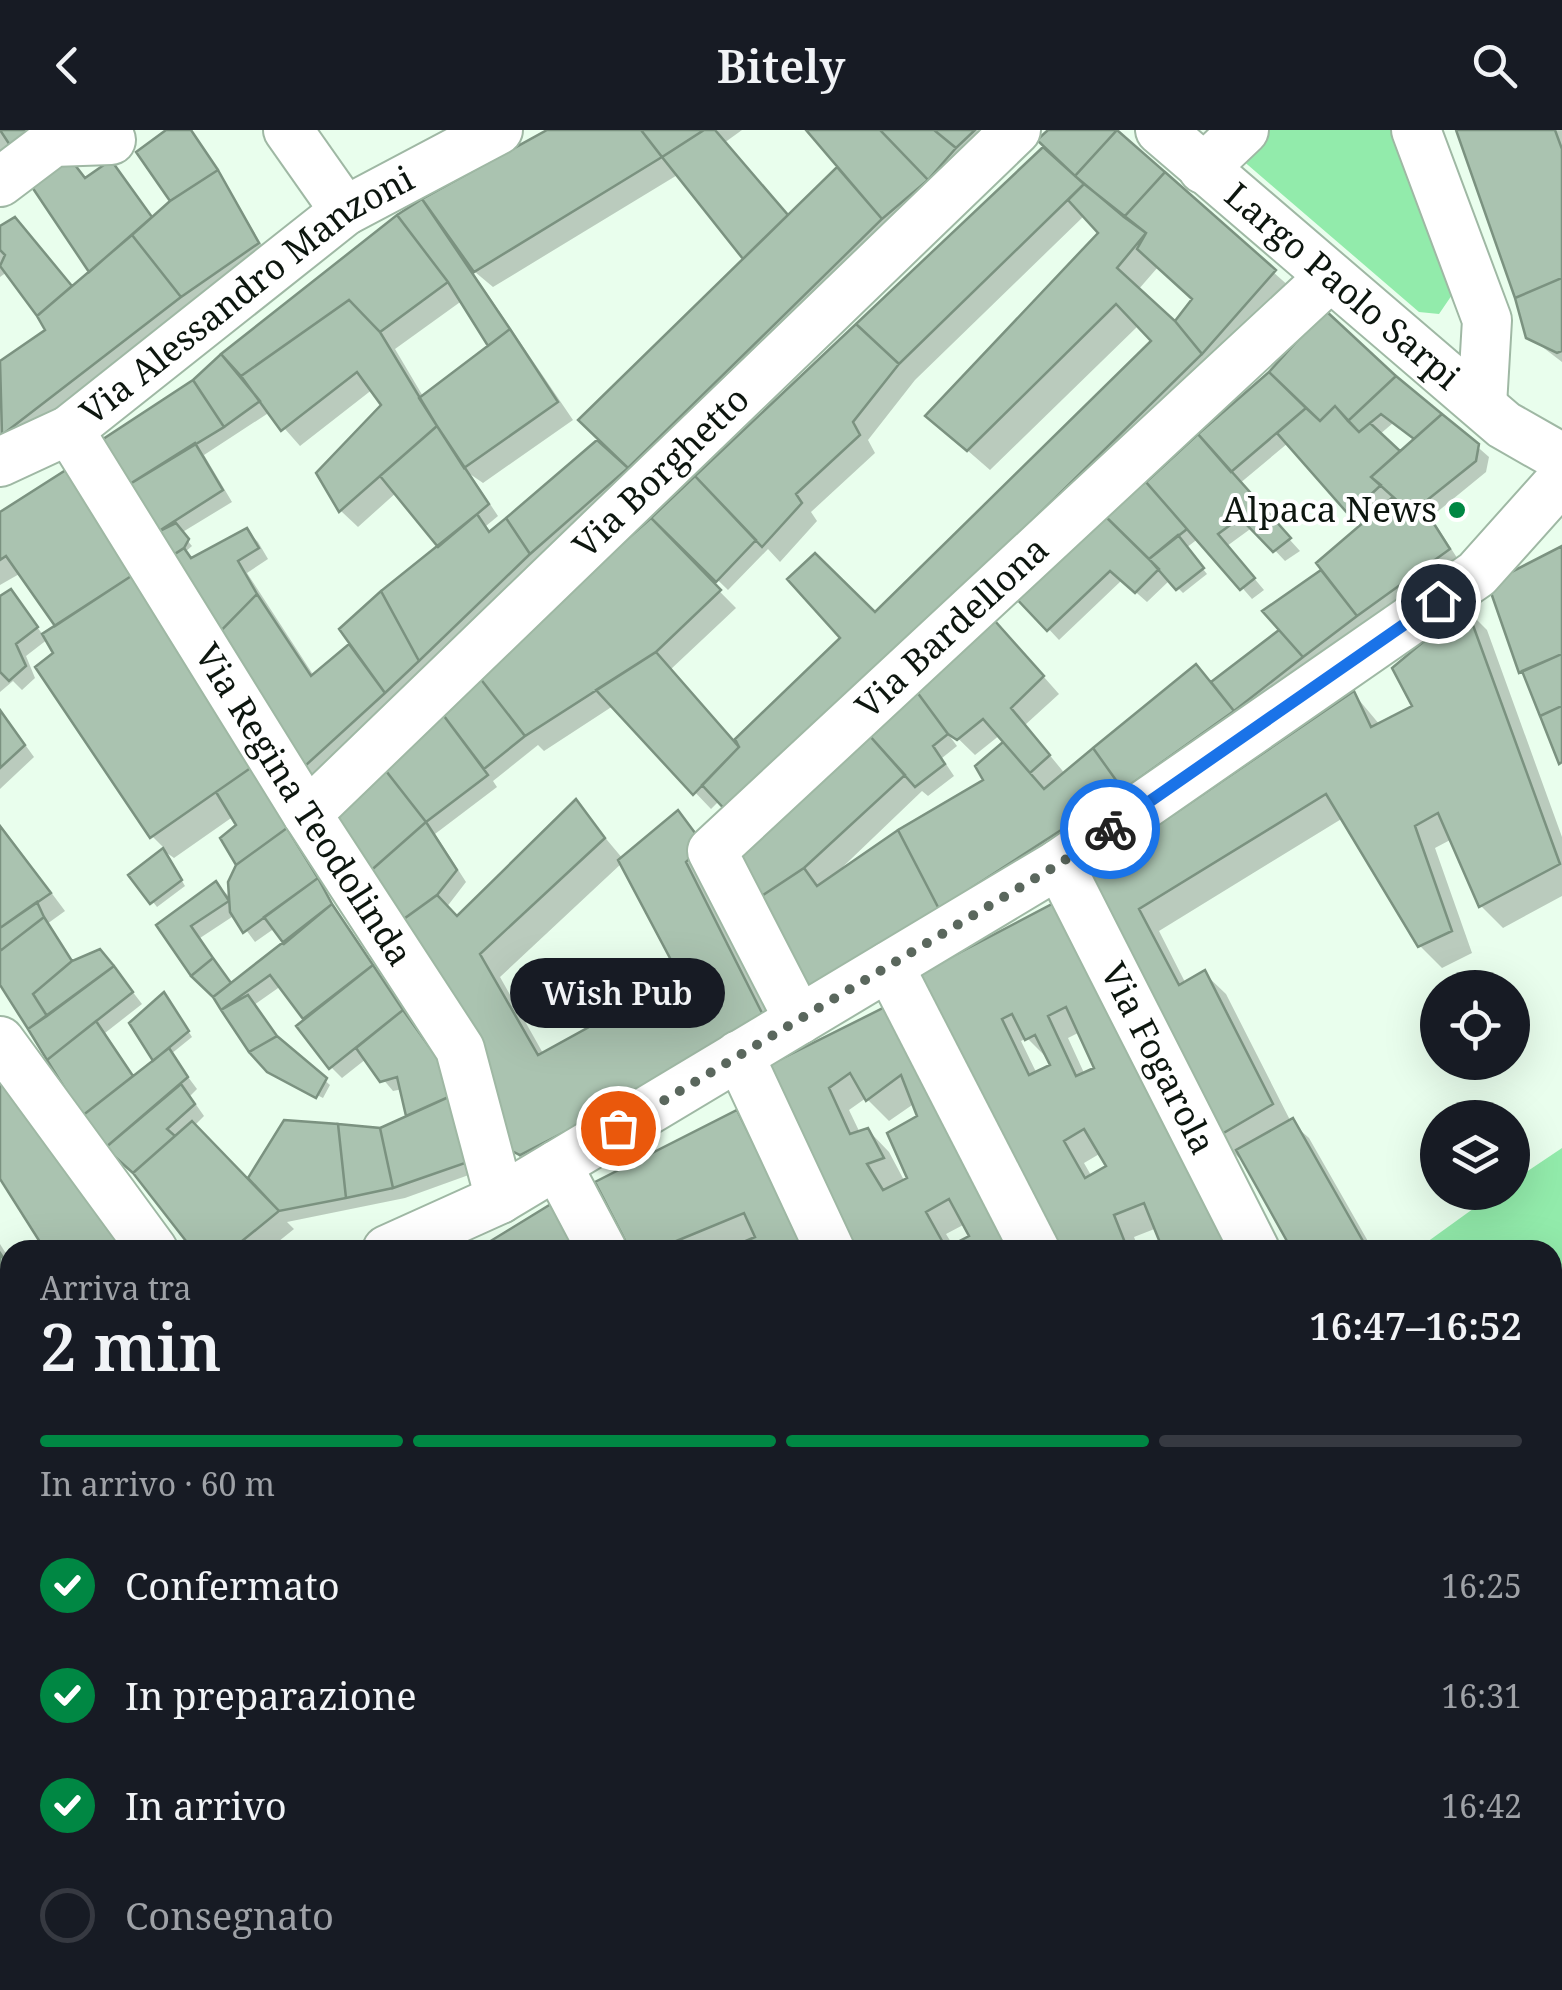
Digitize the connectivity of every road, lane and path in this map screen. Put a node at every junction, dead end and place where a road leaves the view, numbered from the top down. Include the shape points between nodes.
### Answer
1 (288, 130) edge
2 (498, 130) edge
3 (1016, 130) edge
4 (1160, 130) edge
5 (1244, 130) edge
6 (1416, 130) edge
7 (113, 134) edge
8 (1204, 169) junction
9 (0, 182) edge
10 (345, 211) junction
11 (1330, 277) junction
12 (1482, 405) junction
13 (69, 430) junction
14 (1562, 458) edge
15 (0, 462) edge
16 (1562, 480) edge
17 (307, 814) junction
18 (1059, 864) junction
19 (889, 966) junction
20 (798, 1020) junction
21 (0, 1041) edge
22 (739, 1056) junction
23 (557, 1164) junction
24 (500, 1199) junction
25 (146, 1240) edge
26 (409, 1240) edge
27 (597, 1240) edge
28 (825, 1240) edge
29 (1031, 1240) edge
30 (1250, 1240) edge

1 - 10 street
2 - 10 street, Via Alessandro Manzoni
3 - 17 street, Via Borghetto
4 - 8 street, Largo Paolo Sarpi
5 - 8 street, Largo Paolo Sarpi
6 - 12 street, Largo Paolo Sarpi via 1487,320
7 - 9 street via 53,142
8 - 11 street, Largo Paolo Sarpi
10 - 13 street, Via Alessandro Manzoni
11 - 12 street, Largo Paolo Sarpi
11 - 20 street, Via Bardellona via 712,851
12 - 14 street, Largo Paolo Sarpi
13 - 15 street, Via Alessandro Manzoni
13 - 17 street, Via Regina Teodolinda
16 - 18 street via 1477,574
17 - 24 street, Via Regina Teodolinda via 460,1049
18 - 19 street
18 - 30 street, Via Fogarola
19 - 20 street
19 - 29 street
20 - 22 street
21 - 25 street
22 - 23 street
22 - 28 street
23 - 24 street
23 - 27 street
24 - 26 street

